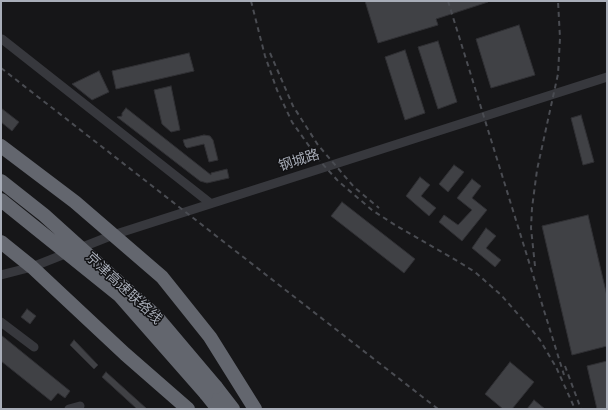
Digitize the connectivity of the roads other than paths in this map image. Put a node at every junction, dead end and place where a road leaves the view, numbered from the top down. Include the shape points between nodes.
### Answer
1 (2, 39) dead end
2 (607, 77) edge
3 (1, 146) edge
4 (1, 181) edge
5 (1, 200) edge
6 (210, 203) junction
7 (113, 234) junction
8 (1, 242) edge
9 (32, 266) junction
10 (1, 275) edge
11 (1, 322) edge
12 (34, 347) dead end
13 (211, 390) junction
14 (80, 406) dead end
15 (69, 409) edge
16 (188, 409) edge
17 (218, 409) edge
18 (233, 409) edge
19 (255, 409) edge

1 - 6 street
2 - 6 street, 钢城路
3 - 7 highway
4 - 13 highway, 京津高速联络线, bridge via 44,215 156,316
5 - 13 highway, 京津高速联络线, bridge via 119,295
6 - 7 street, 钢城路
7 - 9 street, 钢城路
7 - 19 highway via 162,276 210,337
8 - 9 highway
9 - 10 street, 钢城路
9 - 16 highway via 125,354
11 - 12 street
13 - 17 highway, 京津高速联络线
13 - 18 highway, 京津高速联络线
14 - 15 street

